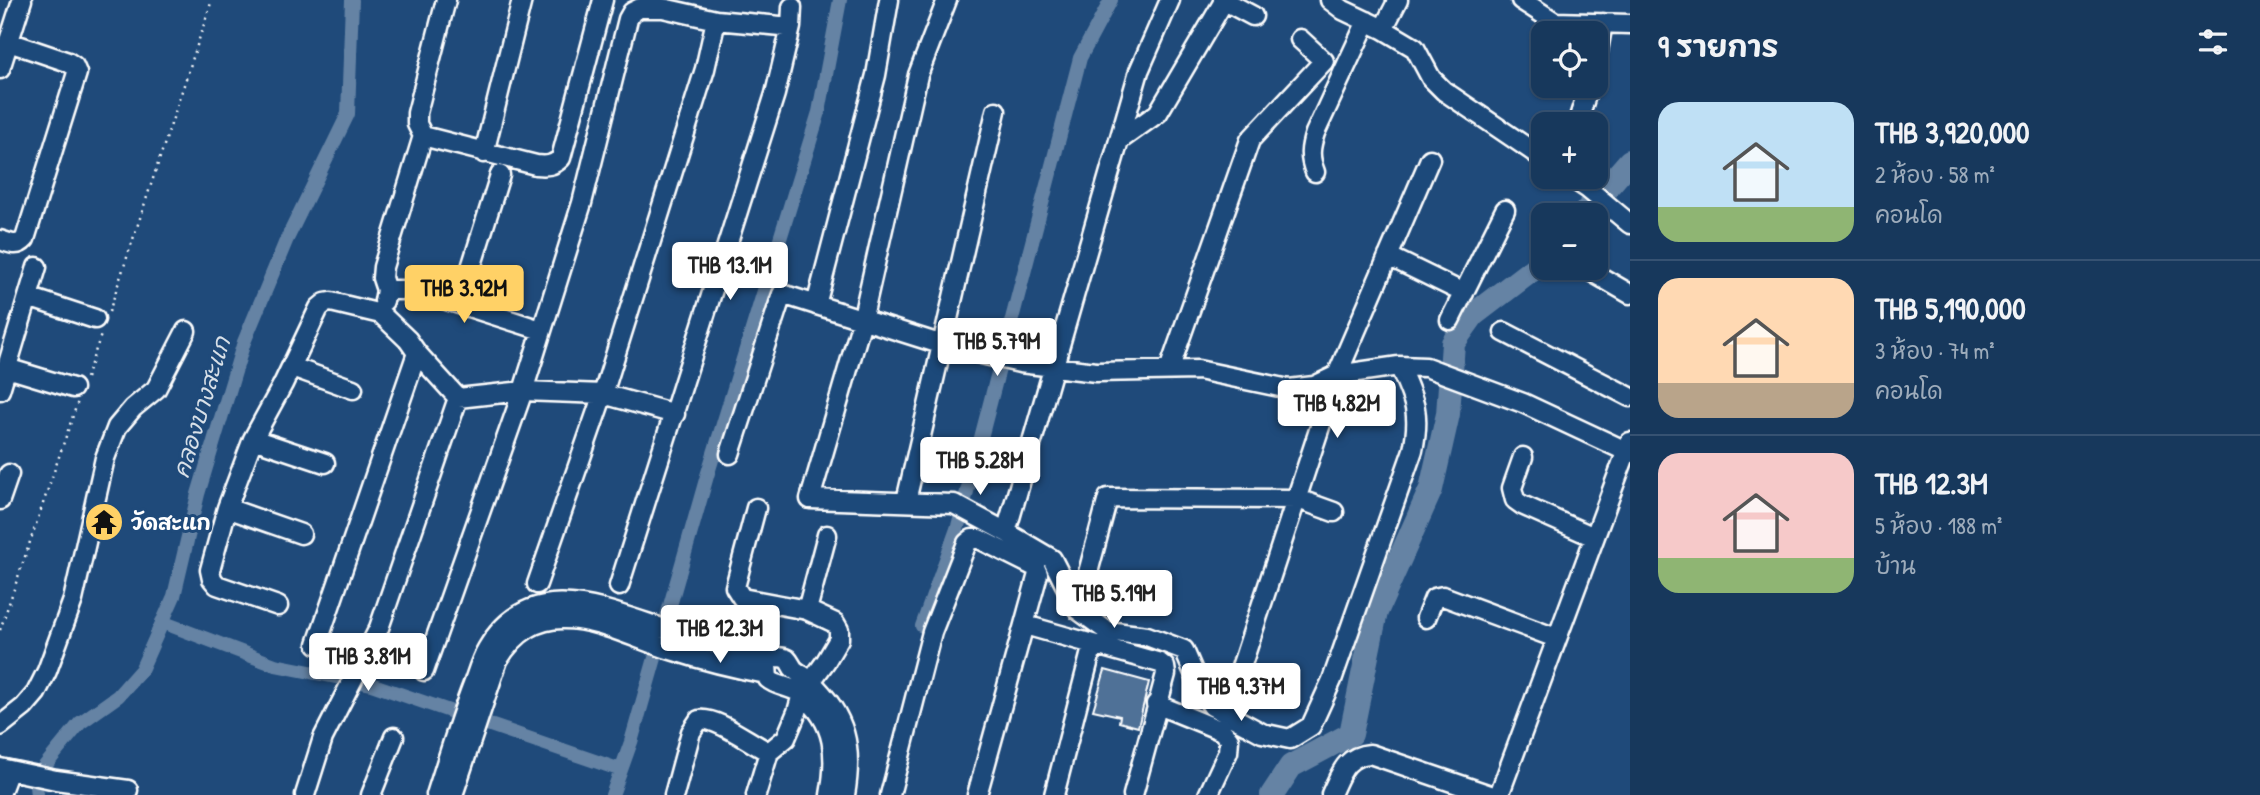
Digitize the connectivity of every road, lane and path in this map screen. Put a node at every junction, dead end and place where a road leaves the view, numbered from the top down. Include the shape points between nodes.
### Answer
1 (22, 0) edge
2 (446, 0) edge
3 (522, 0) edge
4 (603, 0) edge
5 (889, 0) edge
6 (947, 0) edge
7 (1170, 0) edge
8 (1224, 0) edge
9 (1330, 0) edge
10 (1398, 0) edge
11 (1521, 0) edge
12 (664, 4) edge
13 (792, 7) dead end
14 (1253, 16) dead end
15 (716, 20) junction
16 (1553, 21) edge
17 (1608, 23) edge
18 (1630, 24) edge
19 (1375, 25) junction
20 (790, 27) junction
21 (1300, 39) dead end
22 (9, 42) junction
23 (0, 69) edge
24 (996, 111) dead end
25 (423, 136) junction
26 (1120, 140) junction
27 (1531, 150) edge
28 (484, 153) junction
29 (1430, 159) dead end
30 (1315, 172) dead end
31 (500, 175) dead end
32 (1589, 189) edge
33 (1505, 210) dead end
34 (1630, 224) edge
35 (0, 240) edge
36 (1388, 256) junction
37 (37, 267) dead end
38 (1607, 280) edge
39 (386, 290) junction
40 (1464, 292) junction
41 (1630, 293) edge
42 (28, 297) junction
43 (460, 303) junction
44 (816, 305) junction
45 (381, 314) junction
46 (95, 319) dead end
47 (1450, 320) dead end
48 (862, 321) junction
49 (541, 330) junction
50 (186, 331) dead end
51 (1504, 332) dead end
52 (943, 345) junction
53 (6, 346) edge
54 (417, 353) junction
55 (1052, 366) junction
56 (1399, 366) junction
57 (292, 367) junction
58 (7, 368) junction
59 (1169, 370) junction
60 (1337, 375) junction
61 (73, 388) dead end
62 (0, 390) edge
63 (353, 390) dead end
64 (523, 391) junction
65 (603, 394) junction
66 (1630, 397) edge
67 (458, 398) junction
68 (675, 414) junction
69 (253, 439) junction
70 (1629, 448) edge
71 (730, 454) dead end
72 (1523, 457) dead end
73 (325, 463) dead end
74 (9, 474) dead end
75 (1298, 499) junction
76 (0, 500) edge
77 (906, 501) junction
78 (227, 508) junction
79 (756, 508) dead end
80 (1334, 512) dead end
81 (1006, 533) junction
82 (301, 534) dead end
83 (827, 535) dead end
84 (1594, 537) junction
85 (537, 584) dead end
86 (619, 586) dead end
87 (278, 606) dead end
88 (807, 610) junction
89 (1078, 610) junction
90 (1426, 618) dead end
91 (1024, 625) junction
92 (1556, 638) junction
93 (317, 644) dead end
94 (1093, 644) junction
95 (769, 666) junction
96 (793, 668) junction
97 (424, 671) dead end
98 (782, 685) junction
99 (806, 688) junction
100 (1156, 704) junction
101 (1226, 713) junction
102 (0, 726) edge
103 (465, 731) junction
104 (394, 737) dead end
105 (769, 752) junction
106 (4, 769) edge
107 (128, 790) dead end
108 (0, 794) edge
109 (1332, 794) edge
110 (305, 795) edge
111 (371, 795) edge
112 (436, 795) edge
113 (453, 795) edge
114 (674, 795) edge
115 (756, 795) edge
116 (830, 795) edge
117 (845, 795) edge
118 (890, 795) edge
119 (977, 795) edge
120 (1054, 795) edge
121 (1133, 795) edge
122 (1208, 795) edge
123 (1490, 795) edge
124 (1499, 795) edge

1 - 22 street
2 - 25 street via 417,113
3 - 28 street
4 - 28 street via 561,158 546,166
5 - 44 street via 876,75
6 - 48 street via 918,75
7 - 26 street via 1139,71
8 - 14 street
8 - 26 street via 1158,113
9 - 19 street
10 - 19 street
11 - 16 street
12 - 15 street
12 - 49 street via 640,8 628,19 582,203
13 - 20 street
15 - 20 street
15 - 65 street via 705,69
17 - 18 street
19 - 27 street via 1415,48 1431,78 1444,91
19 - 30 street via 1315,133 1310,147
20 - 68 street via 775,94
21 - 59 street via 1324,61 1250,140
22 - 23 street
22 - 35 street via 68,62 77,73 25,239 15,245
24 - 52 street
25 - 28 street
25 - 39 street via 383,267
26 - 55 street
29 - 36 street
31 - 43 street
32 - 34 street
33 - 40 street
36 - 40 street
36 - 60 street
37 - 42 street
38 - 41 street
39 - 43 street via 415,290
39 - 45 street
40 - 47 street
42 - 46 street
42 - 53 street
43 - 49 street
44 - 48 street
44 - 71 street via 782,294
45 - 54 street
45 - 57 street via 325,303
48 - 52 street
48 - 77 street via 810,499
49 - 64 street
50 - 102 street via 156,389 117,427 105,458 73,600 47,671 36,693
51 - 66 street
52 - 55 street
52 - 77 street
53 - 58 street
54 - 67 street
54 - 93 street
55 - 59 street via 1096,372
55 - 81 street
56 - 60 street
56 - 70 street via 1426,367
56 - 101 street via 1418,424 1413,450 1332,680 1311,726 1290,738 1262,733
57 - 63 street
57 - 69 street
58 - 61 street
58 - 62 street
59 - 60 street via 1198,370 1289,389 1314,386
60 - 75 street
64 - 65 street
64 - 67 street
64 - 97 street
65 - 68 street
65 - 85 street
67 - 110 street via 395,585 323,738
68 - 86 street
69 - 73 street
69 - 78 street
70 - 84 street
72 - 84 street via 1512,488 1515,500
74 - 76 street
75 - 80 street
75 - 89 street via 1108,498
75 - 101 street
77 - 81 street via 954,504
78 - 82 street
78 - 87 street via 210,570 212,579
79 - 88 street via 737,593 742,598
81 - 89 street via 1052,559
83 - 88 street
84 - 92 street
88 - 99 street via 835,623 839,639
89 - 101 street via 1107,631 1147,636 1184,650 1212,706
90 - 92 street via 1434,598 1443,596
91 - 94 street
91 - 118 street via 1038,581 1035,568 972,539 932,632
91 - 119 street
92 - 124 street
94 - 100 street via 1165,667
94 - 120 street
95 - 96 street via 782,657
95 - 98 street via 772,682
95 - 103 street via 603,617 551,620 524,631 507,645
96 - 98 street via 791,678
96 - 99 street
98 - 99 street
99 - 105 street via 786,738
99 - 116 street via 833,741 836,766
99 - 117 street via 833,709 847,737 850,767
100 - 121 street
100 - 122 street via 1222,730 1229,739 1228,752
103 - 112 street
103 - 113 street
104 - 111 street
105 - 114 street via 719,724 699,720 691,732
105 - 115 street
106 - 107 street
106 - 108 street
109 - 123 street via 1348,762 1370,754

